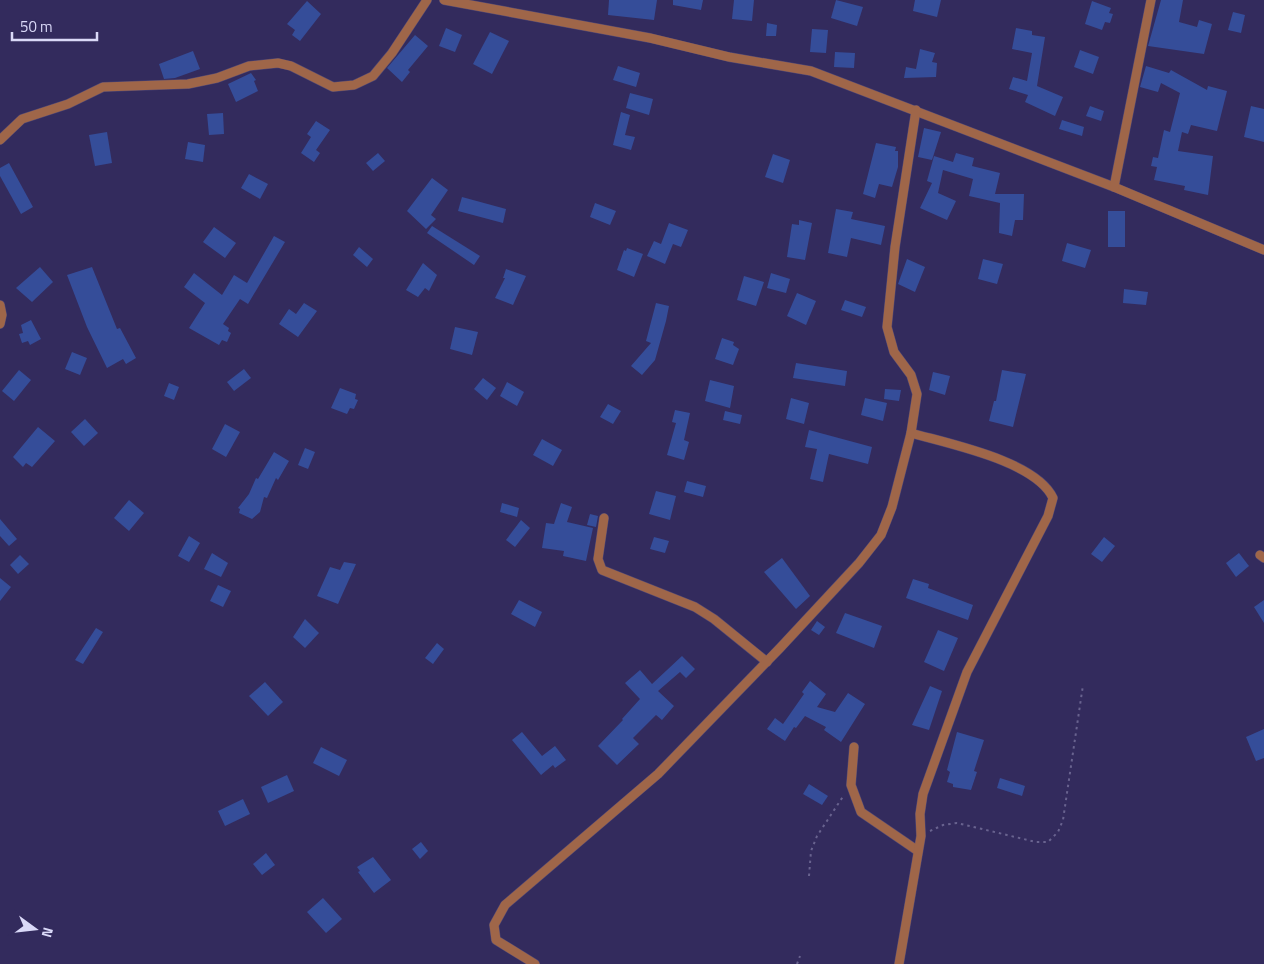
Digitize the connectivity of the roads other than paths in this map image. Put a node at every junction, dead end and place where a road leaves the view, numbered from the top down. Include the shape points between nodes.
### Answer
1 (426, 0) edge
2 (444, 0) edge
3 (1151, 0) edge
4 (916, 110) junction
5 (0, 140) edge
6 (1114, 187) junction
7 (1264, 250) edge
8 (0, 305) edge
9 (0, 324) edge
10 (911, 434) junction
11 (604, 518) dead end
12 (767, 662) junction
13 (854, 747) dead end
14 (918, 851) junction
15 (535, 964) edge
16 (899, 964) edge

1 - 5 street via 392,53 372,76 354,86 333,87 278,63 249,66 188,84 103,87 68,104 22,119
2 - 4 street via 811,71
3 - 6 street
4 - 6 street
4 - 10 street via 895,247 887,327 894,352 911,375 917,394
6 - 7 street
8 - 9 street
10 - 12 street via 892,507 881,535
10 - 14 street via 1009,462 1049,489 1053,498 1048,516 967,672 924,794
11 - 12 street via 598,560 602,570 695,607 714,618
12 - 15 street via 658,774 505,905 494,925 496,940
13 - 14 street via 851,785 861,812
14 - 16 street

